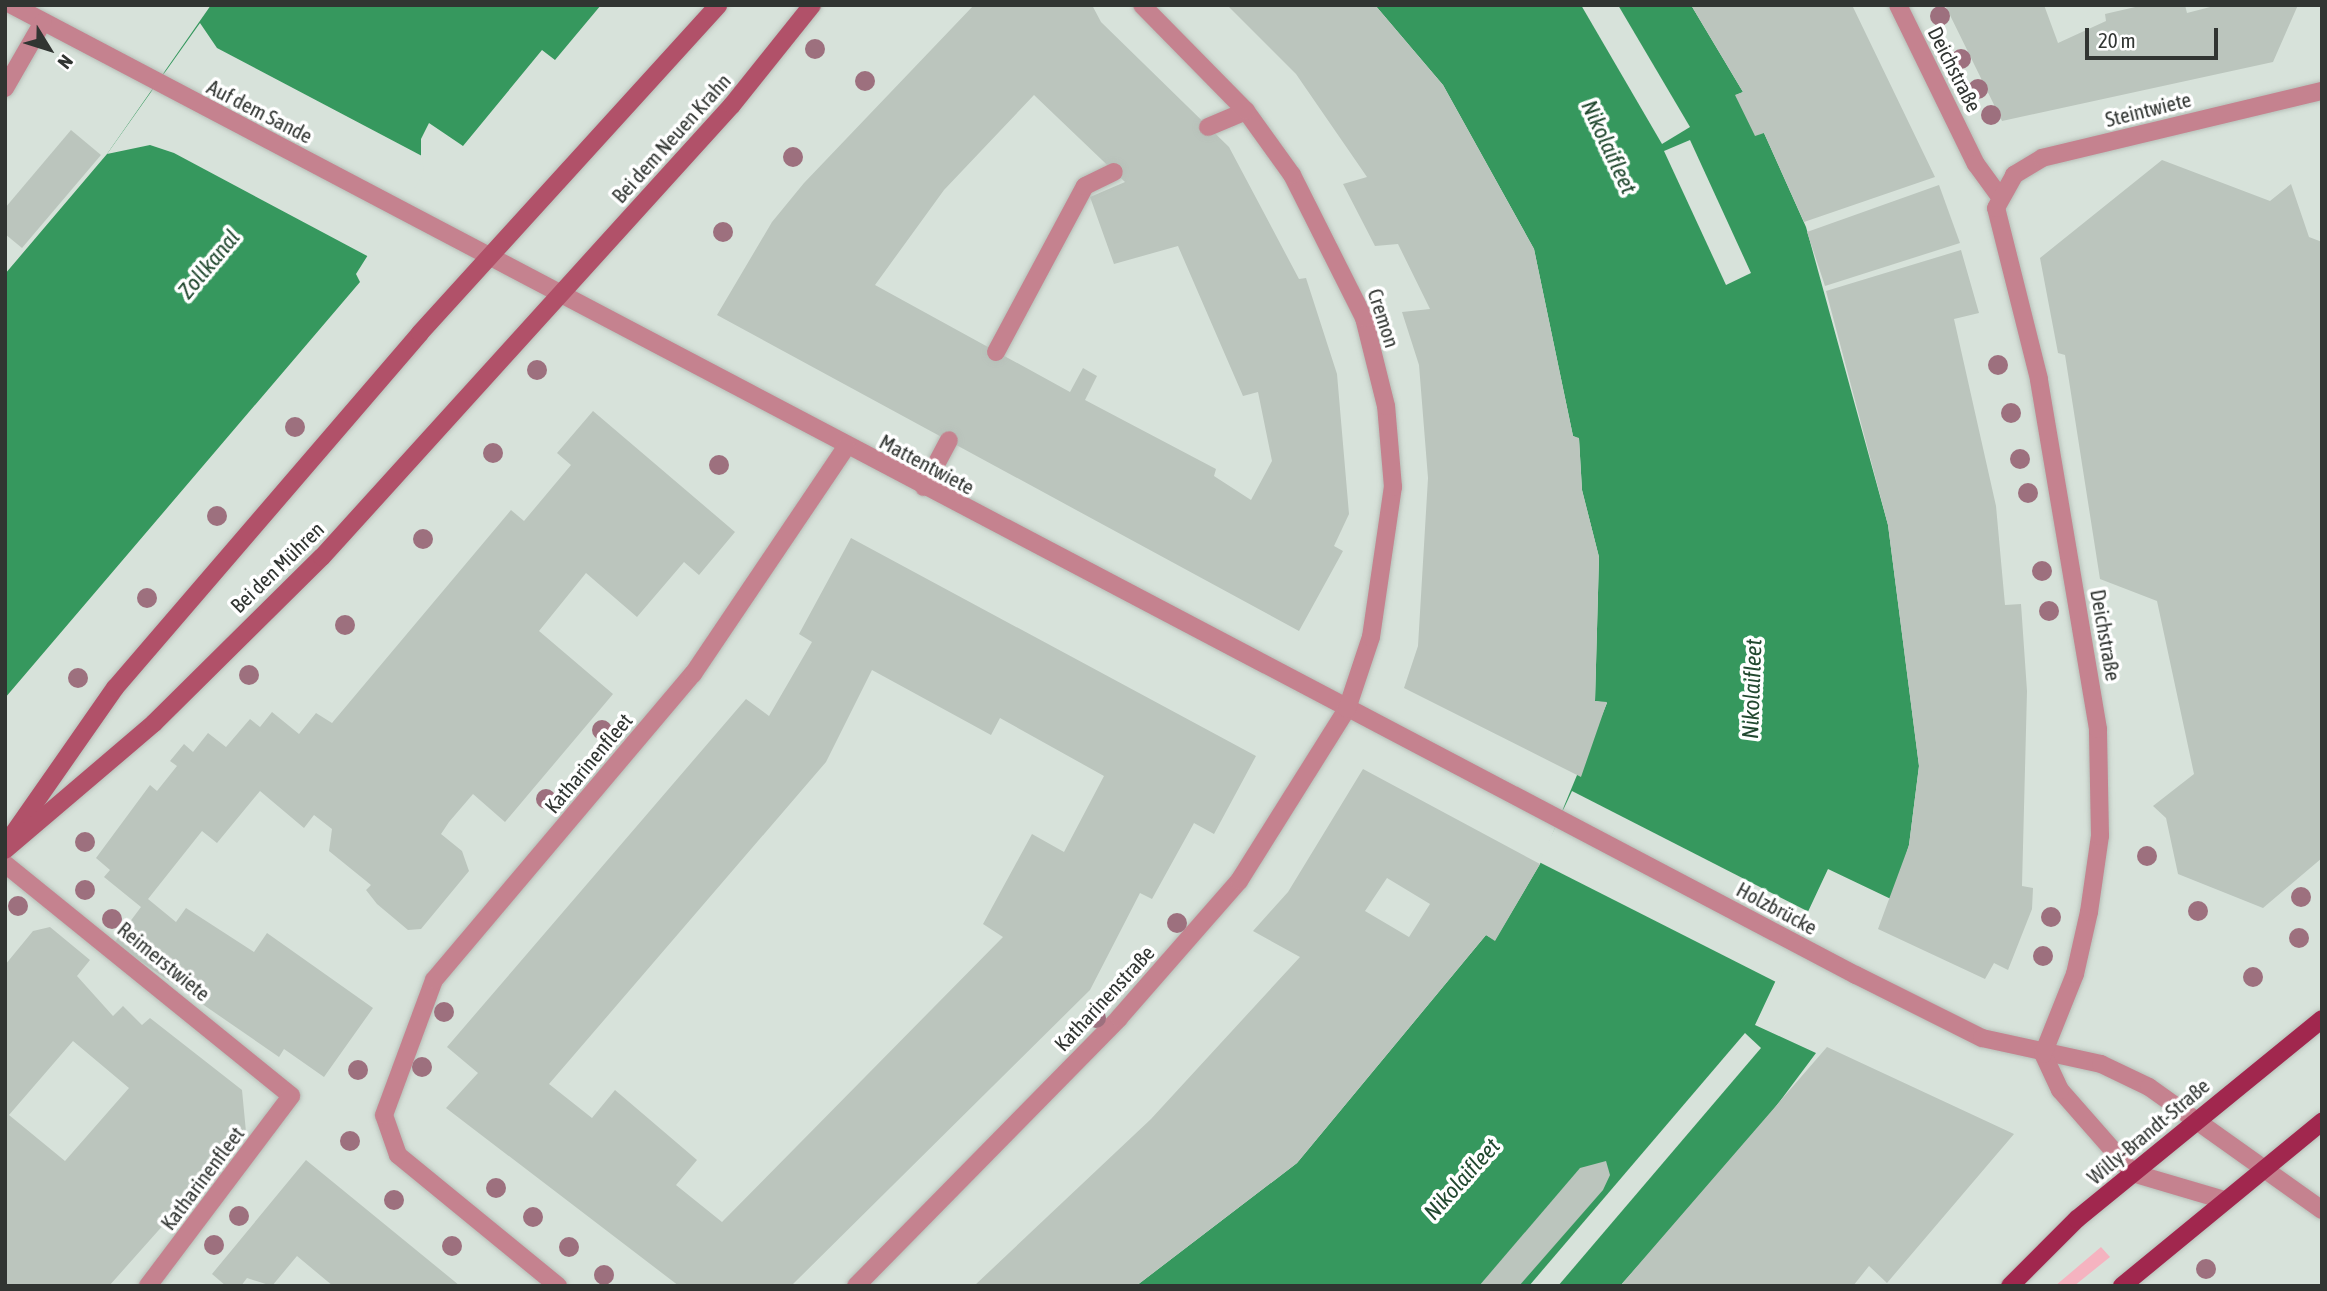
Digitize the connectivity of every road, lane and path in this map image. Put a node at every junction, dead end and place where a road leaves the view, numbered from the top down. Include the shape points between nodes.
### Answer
1 (12, 5) edge
2 (718, 5) edge
3 (812, 5) edge
4 (1142, 5) edge
5 (1898, 5) edge
6 (43, 22) junction
7 (5, 88) edge
8 (2322, 91) edge
9 (1246, 111) junction
10 (1208, 127) dead end
11 (1114, 172) dead end
12 (1999, 196) junction
13 (487, 258) junction
14 (560, 297) junction
15 (996, 352) dead end
16 (949, 440) dead end
17 (846, 447) junction
18 (924, 488) junction
19 (1347, 709) junction
20 (5, 848) edge
21 (5, 864) edge
22 (2322, 1019) edge
23 (2043, 1054) junction
24 (291, 1096) joint
25 (2194, 1122) junction
26 (2322, 1122) edge
27 (2260, 1169) junction
28 (2133, 1173) junction
29 (2224, 1200) junction
30 (2322, 1210) edge
31 (148, 1286) edge
32 (558, 1286) edge
33 (856, 1286) edge
34 (2010, 1286) edge
35 (2122, 1286) edge

1 - 6 street, Auf dem Sande
2 - 13 main road
3 - 14 main road, Bei dem Neuen Krahn
4 - 9 street, Cremon
5 - 12 street, Deichstraße via 1976,164
6 - 7 street
6 - 13 street, Auf dem Sande
8 - 12 street, Steintwiete via 2042,158 2014,175
9 - 10 street
9 - 19 street, Cremon via 1331,241 1364,318 1386,406 1393,486 1386,567
11 - 15 street via 1085,186
12 - 23 street, Deichstraße via 1996,222 2039,379 2089,661 2100,777 2089,912 2075,974
13 - 14 street, Mattentwiete
13 - 20 main road, Bei den Mühren via 115,688
14 - 17 street, Mattentwiete
14 - 20 main road, Bei den Mühren via 322,557 154,723
16 - 18 street
17 - 18 street, Mattentwiete
17 - 32 street, Katharinenfleet via 693,674 434,980 384,1115 398,1155
18 - 19 street, Mattentwiete
19 - 23 street, Holzbrücke via 1982,1038
19 - 33 street, Katharinenstraße via 1239,881 1119,1018
21 - 24 street, Reimerstwiete
22 - 25 main road, Willy-Brandt-Straße
23 - 25 street, Holzbrücke via 2101,1064 2149,1087
23 - 28 street via 2060,1090
24 - 31 street, Katharinenfleet
25 - 27 street, Holzbrücke
25 - 28 main road, Willy-Brandt-Straße
26 - 27 main road
27 - 29 main road
27 - 30 street, Holzbrücke
28 - 29 street
28 - 34 main road, Willy-Brandt-Straße
29 - 35 main road

